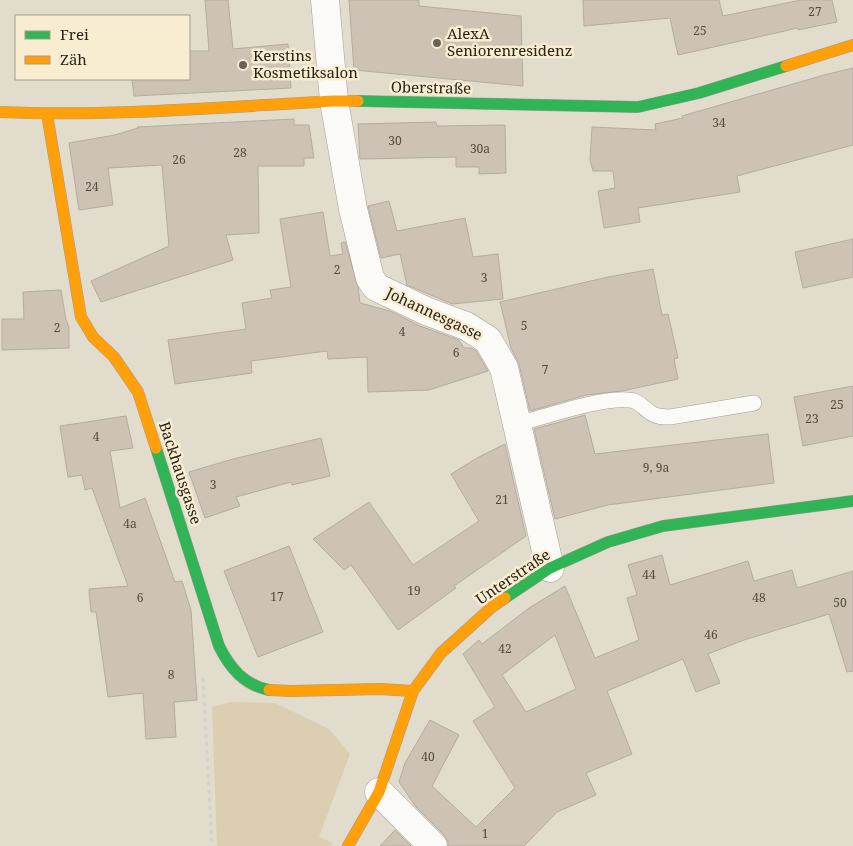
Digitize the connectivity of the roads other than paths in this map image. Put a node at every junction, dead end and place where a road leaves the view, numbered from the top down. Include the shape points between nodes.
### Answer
1 (325, 0) edge
2 (853, 45) edge
3 (334, 101) junction
4 (0, 112) edge
5 (47, 114) junction
6 (754, 403) dead end
7 (517, 424) junction
8 (853, 501) edge
9 (550, 568) junction
10 (413, 691) junction
11 (379, 792) junction
12 (348, 846) edge
13 (433, 846) edge

1 - 3 street, Johannesgasse
2 - 3 street, Oberstraße via 699,93 638,107
3 - 5 street, Oberstraße
3 - 7 street, Johannesgasse via 353,210 370,278 376,287 466,326 488,340 504,368
4 - 5 street, Oberstraße
5 - 10 street, Backhausgasse via 82,317 92,337 114,357 138,392 227,663 239,676 258,687 279,691 380,688
6 - 7 lane via 661,418 636,402 616,400
7 - 9 street, Johannesgasse
8 - 9 street, Unterstraße via 663,526 608,542
9 - 10 street, Unterstraße via 492,606 441,653
10 - 11 street, Unterstraße
11 - 12 street, Unterstraße
11 - 13 street

